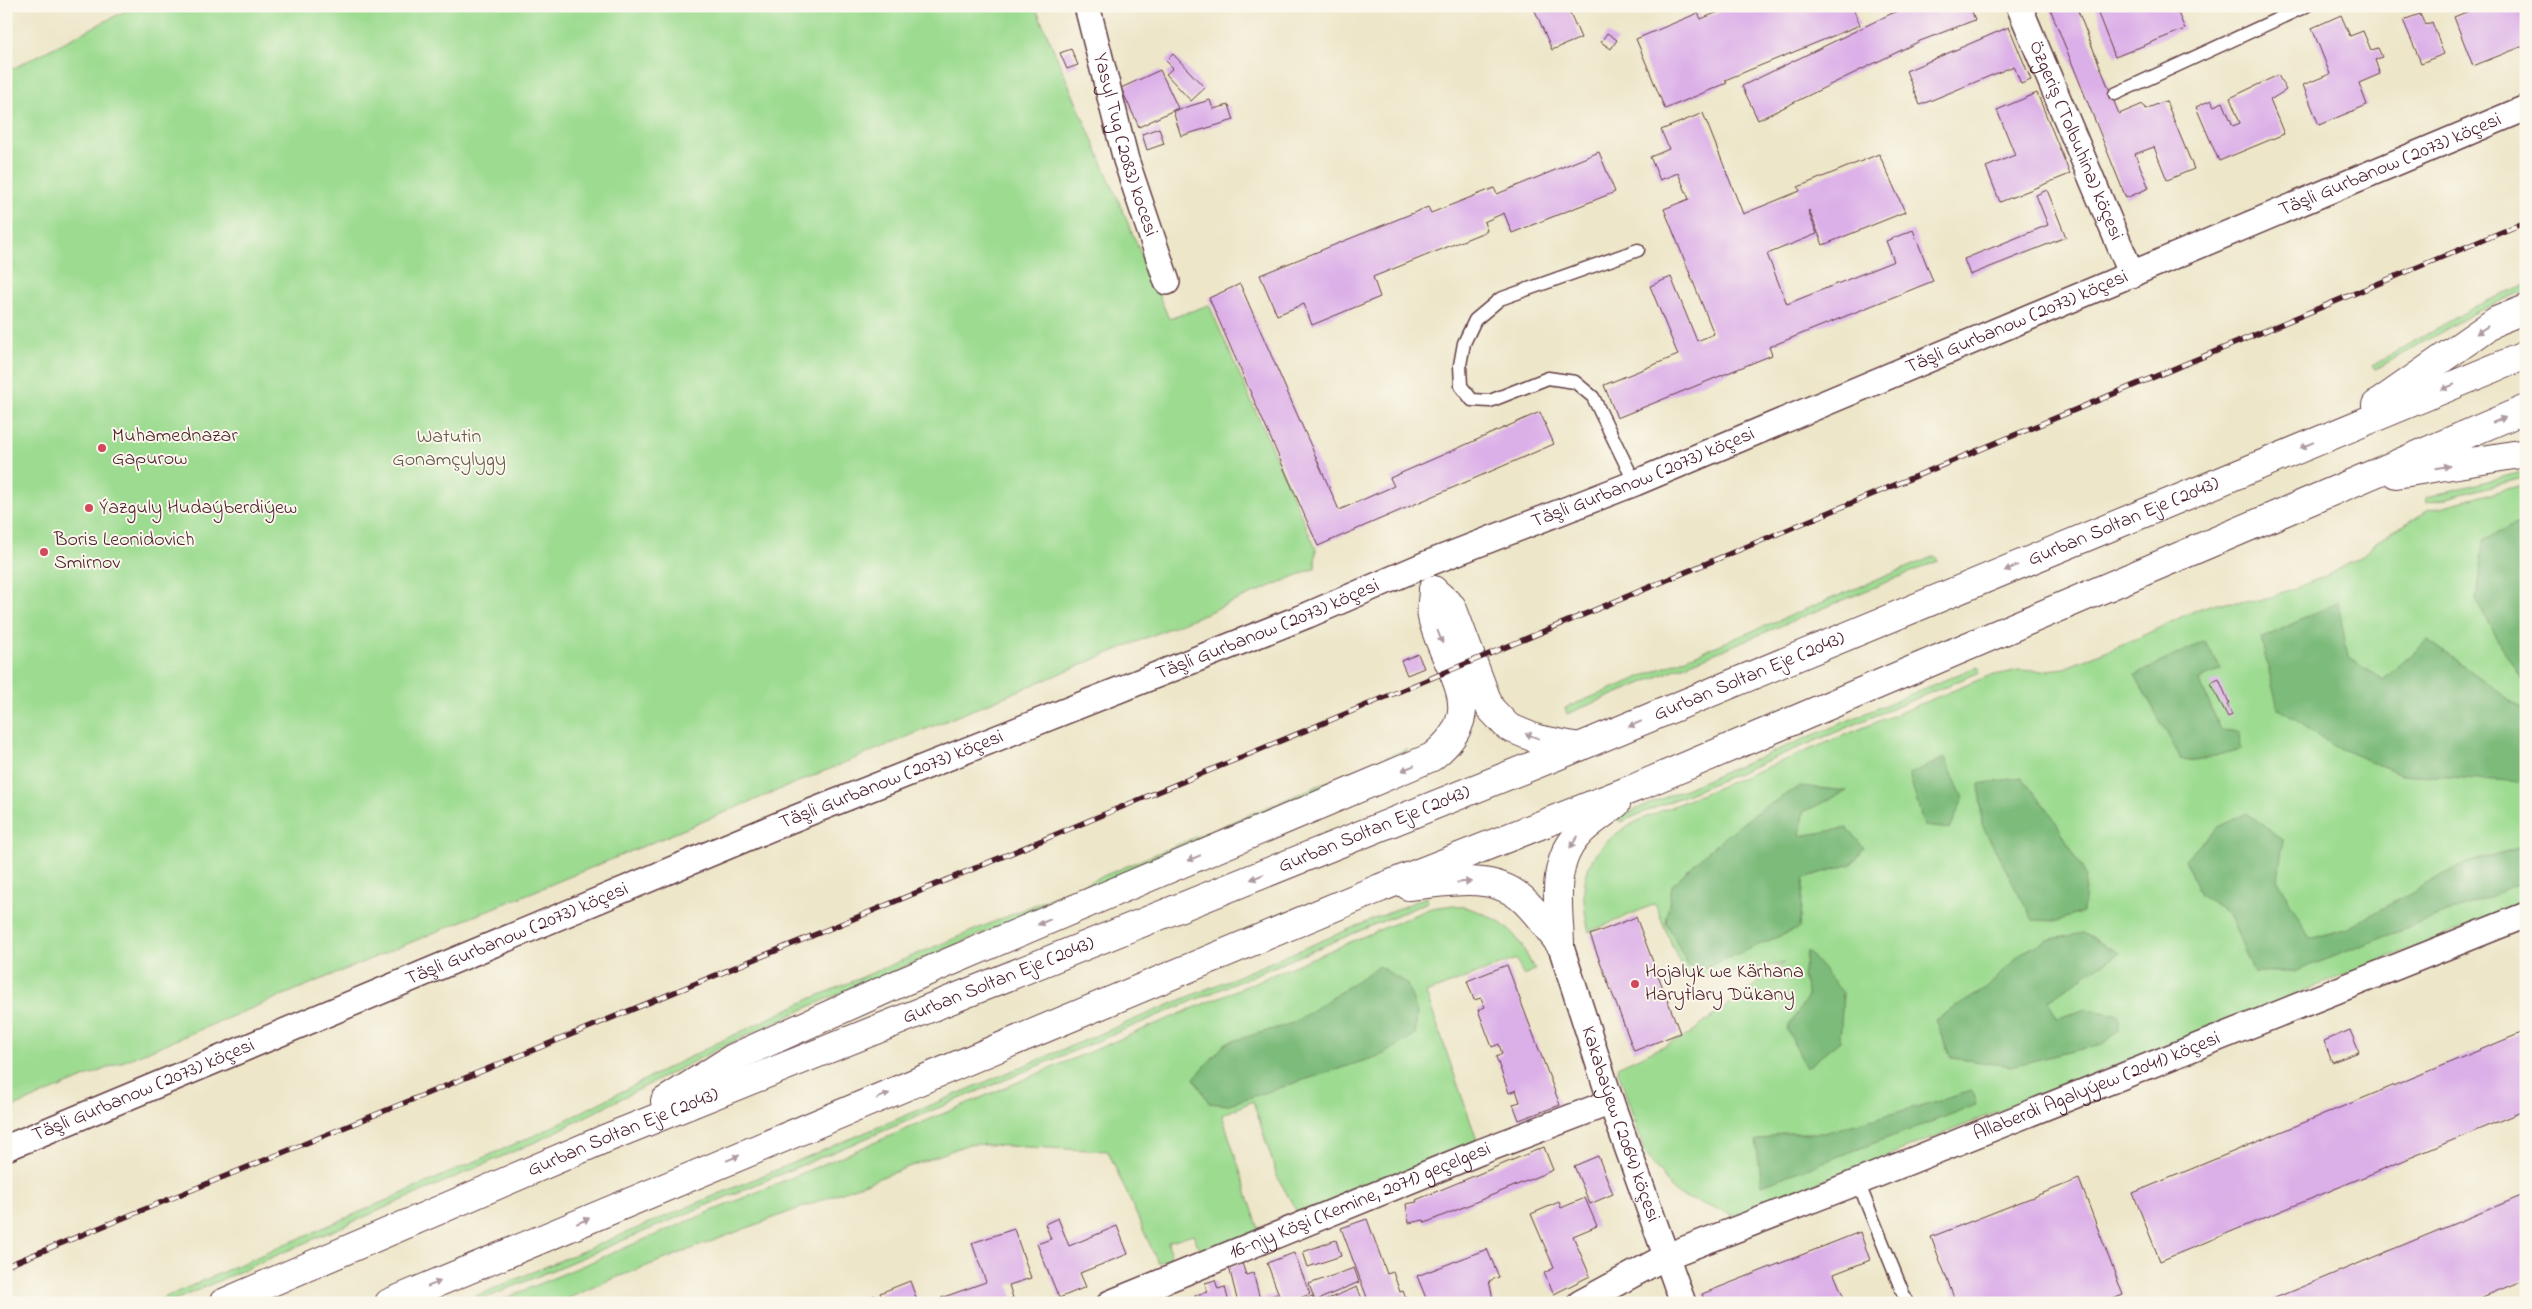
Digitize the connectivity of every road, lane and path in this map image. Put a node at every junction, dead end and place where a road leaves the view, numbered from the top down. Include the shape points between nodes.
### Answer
1 (1087, 6) edge
2 (2019, 6) edge
3 (2306, 6) edge
4 (2115, 94) dead end
5 (2526, 108) edge
6 (1638, 250) dead end
7 (2132, 275) junction
8 (1167, 282) dead end
9 (2526, 309) edge
10 (2526, 355) edge
11 (2526, 409) edge
12 (2343, 430) junction
13 (2526, 453) edge
14 (2360, 480) junction
15 (1635, 483) junction
16 (1424, 564) junction
17 (1433, 590) junction
18 (1579, 747) junction
19 (1637, 787) junction
20 (1380, 888) junction
21 (2526, 915) edge
22 (1560, 944) junction
23 (1611, 1102) junction
24 (602, 1140) junction
25 (6, 1148) edge
26 (1858, 1182) junction
27 (1667, 1256) junction
28 (223, 1303) edge
29 (389, 1303) edge
30 (1110, 1303) edge
31 (1580, 1303) edge
32 (1683, 1303) edge
33 (1907, 1303) edge

1 - 8 street, Yasyl Tug (2083) kocesi via 1126,160
2 - 7 street, Özgeriş (Tolbuhina) köçesi
3 - 4 lane
5 - 7 street, Täşli Gurbanow (2073) köçesi
6 - 15 lane via 1500,299 1475,320 1464,343 1460,365 1462,386 1472,400 1490,401 1548,378 1575,382 1593,397
7 - 15 street, Täşli Gurbanow (2073) köçesi
9 -> 12 highway via 2496,321
10 -> 12 highway, Gurban Soltan Eje (2043)
14 -> 11 highway
12 -> 18 highway, Gurban Soltan Eje (2043)
14 -> 13 highway
14 - 19 highway
15 - 16 street, Täşli Gurbanow (2073) köçesi
16 - 17 street
16 - 25 street, Täşli Gurbanow (2073) köçesi via 1308,615 779,825
18 -> 17 highway via 1537,739 1508,727 1490,708 1452,607
17 -> 24 highway via 1432,615 1461,691 1464,713 1448,745 1432,757 900,983 733,1058
18 -> 24 highway, Gurban Soltan Eje (2043)
19 - 20 highway
19 -> 22 highway via 1577,836 1563,858 1558,881
20 -> 22 highway via 1472,881 1499,884 1521,898
29 -> 20 highway
21 - 26 street, Allaberdi Agalyýew (2041) köçesi
22 - 23 street, Kakabaýew (2064) köçesi
23 - 27 street, Kakabaýew (2064) köçesi
23 - 30 street, 16-njy Köşi (Kemine, 2071) geçelgesi
24 - 28 highway, Gurban Soltan Eje (2043)
26 - 27 street, Allaberdi Agalyýew (2041) köçesi
26 - 33 lane
27 - 31 street, Allaberdi Agalyýew (2041) köçesi
27 - 32 street, Kakabaýew (2064) köçesi

